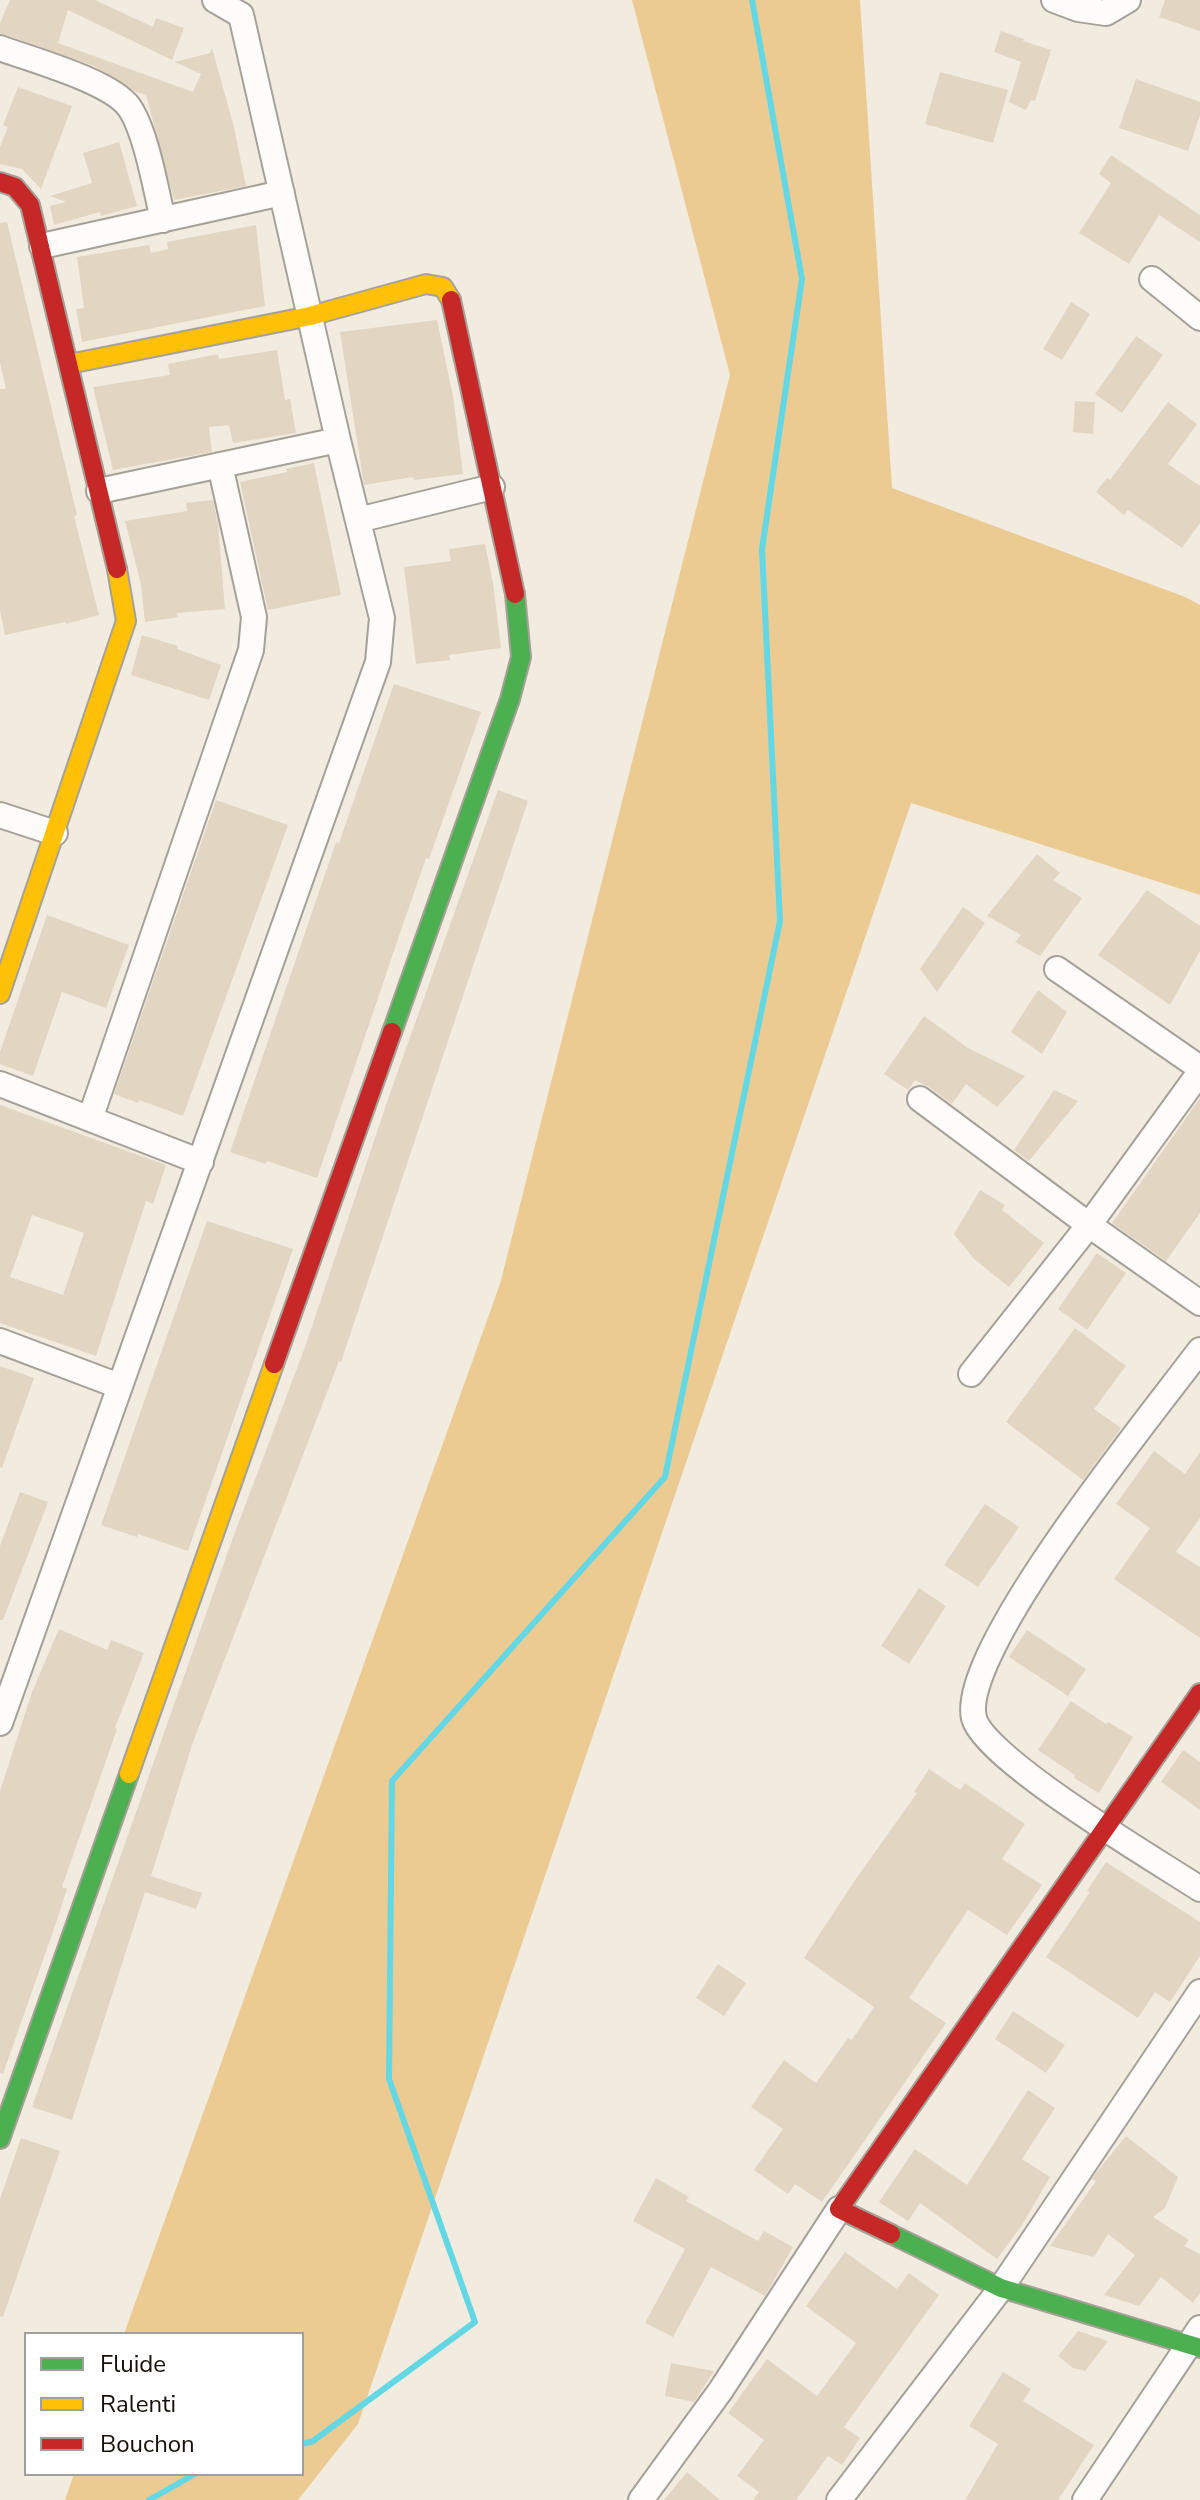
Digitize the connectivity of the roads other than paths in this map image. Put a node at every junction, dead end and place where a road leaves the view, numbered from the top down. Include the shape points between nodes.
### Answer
1 (215, 0) edge
2 (1054, 0) edge
3 (1128, 0) edge
4 (0, 48) edge
5 (0, 182) edge
6 (282, 193) junction
7 (163, 220) junction
8 (42, 246) junction
9 (1152, 279) dead end
10 (310, 316) junction
11 (1200, 318) edge
12 (69, 364) junction
13 (338, 440) junction
14 (220, 465) junction
15 (492, 487) junction
16 (99, 491) junction
17 (358, 520) junction
18 (0, 815) edge
19 (55, 833) junction
20 (1057, 969) dead end
21 (0, 994) edge
22 (1200, 1070) edge
23 (0, 1084) edge
24 (920, 1099) dead end
25 (90, 1119) junction
26 (201, 1162) junction
27 (1089, 1225) junction
28 (1200, 1303) edge
29 (0, 1341) edge
30 (1200, 1350) edge
31 (971, 1374) dead end
32 (119, 1386) junction
33 (1200, 1693) edge
34 (0, 1723) edge
35 (1105, 1828) junction
36 (1200, 1889) edge
37 (1200, 1992) edge
38 (6, 2105) edge
39 (0, 2139) edge
40 (839, 2209) junction
41 (1001, 2288) junction
42 (1196, 2341) edge
43 (641, 2500) edge
44 (839, 2500) edge
45 (1085, 2500) edge

1 - 6 street via 241,15
2 - 3 street via 1106,13
4 - 7 street via 114,91 130,108 143,140
5 - 8 street via 24,195
6 - 7 street
6 - 10 street
7 - 8 street
8 - 12 street
9 - 11 street
10 - 12 street
10 - 13 street
10 - 15 street via 426,284 443,287 453,304
12 - 16 street
13 - 14 street
13 - 17 street
14 - 16 street
14 - 25 street via 254,617 251,650
15 - 17 street
15 - 38 street via 517,605 521,657 510,699
16 - 19 street via 126,621
17 - 26 street via 382,618 378,662
18 - 19 street
19 - 21 street
20 - 22 street
22 - 27 street
23 - 25 street
24 - 27 street
25 - 26 street
26 - 32 street
27 - 28 street
27 - 31 street
29 - 32 street
30 - 35 street via 1023,1592 976,1684 974,1718 985,1738
32 - 34 street
33 - 35 street
35 - 36 street
35 - 40 street
37 - 41 street
38 - 39 street
40 - 41 street
40 - 43 street via 721,2390
41 - 42 street
41 - 44 street
42 - 45 street

